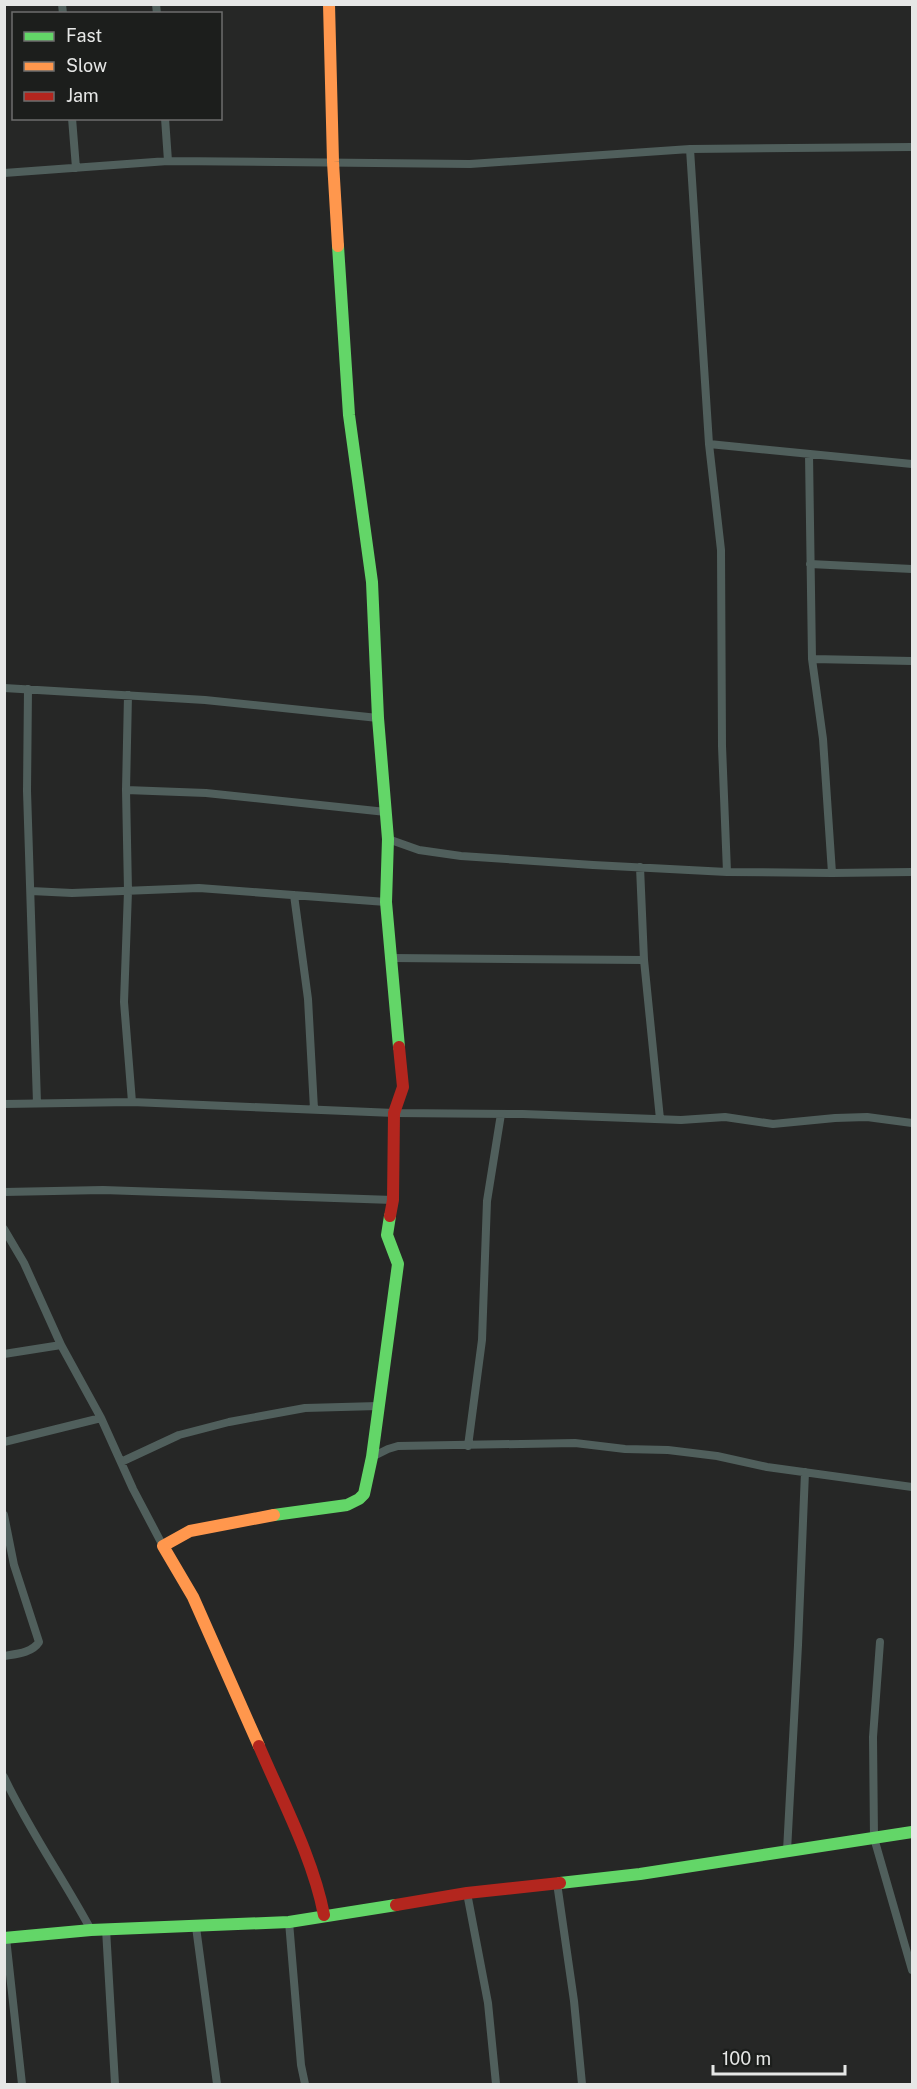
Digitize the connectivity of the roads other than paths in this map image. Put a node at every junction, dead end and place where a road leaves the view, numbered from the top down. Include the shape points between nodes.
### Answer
1 (328, 4) edge
2 (72, 120) edge
3 (165, 120) edge
4 (912, 147) edge
5 (690, 149) junction
6 (168, 161) junction
7 (333, 162) junction
8 (76, 168) junction
9 (4, 173) edge
10 (709, 444) junction
11 (808, 454) junction
12 (912, 464) edge
13 (810, 564) junction
14 (912, 568) edge
15 (812, 659) junction
16 (912, 661) edge
17 (4, 688) edge
18 (28, 689) junction
19 (128, 695) junction
20 (378, 718) junction
21 (126, 790) junction
22 (386, 812) junction
23 (388, 839) junction
24 (640, 867) junction
25 (727, 872) junction
26 (912, 872) edge
27 (832, 873) junction
28 (30, 891) junction
29 (128, 891) junction
30 (294, 895) junction
31 (386, 902) junction
32 (391, 958) junction
33 (644, 960) junction
34 (132, 1102) junction
35 (4, 1104) edge
36 (37, 1104) junction
37 (314, 1109) junction
38 (394, 1113) junction
39 (501, 1114) junction
40 (660, 1119) junction
41 (912, 1123) edge
42 (4, 1192) edge
43 (393, 1200) junction
44 (4, 1229) edge
45 (61, 1345) junction
46 (4, 1354) edge
47 (378, 1406) junction
48 (100, 1418) junction
49 (4, 1442) edge
50 (468, 1446) junction
51 (372, 1457) junction
52 (121, 1462) junction
53 (805, 1472) junction
54 (912, 1487) edge
55 (4, 1515) edge
56 (163, 1546) junction
57 (879, 1642) dead end
58 (4, 1656) edge
59 (4, 1777) edge
60 (912, 1832) edge
61 (874, 1838) junction
62 (787, 1851) junction
63 (557, 1883) junction
64 (467, 1893) junction
65 (324, 1916) junction
66 (289, 1922) junction
67 (196, 1927) junction
68 (106, 1929) junction
69 (91, 1930) junction
70 (5, 1938) edge
71 (912, 1970) edge
72 (22, 2085) edge
73 (115, 2085) edge
74 (217, 2085) edge
75 (305, 2085) edge
76 (496, 2085) edge
77 (582, 2085) edge

1 - 7 street
2 - 8 street
3 - 6 street
4 - 5 street
5 - 7 street via 470,164
5 - 10 street
6 - 7 street
6 - 8 street
7 - 20 street via 349,415 372,582
8 - 9 street
10 - 11 street
10 - 25 street via 721,550
11 - 12 street
11 - 13 street
13 - 14 street
13 - 15 street
15 - 16 street
15 - 27 street via 823,739
17 - 18 street
18 - 19 street
18 - 28 street
19 - 20 street
19 - 21 street
20 - 22 street
21 - 22 street via 206,793
21 - 29 street
22 - 23 street
23 - 24 street via 419,850 461,856
23 - 31 street
24 - 25 street
24 - 33 street
25 - 27 street
26 - 27 street
28 - 29 street
28 - 36 street
29 - 30 street via 199,888
29 - 34 street via 124,1002
30 - 31 street
30 - 37 street via 308,999
31 - 32 street
32 - 33 street
32 - 38 street via 402,1087
33 - 40 street
34 - 36 street
34 - 37 street
35 - 36 street
37 - 38 street
38 - 39 street
38 - 43 street
39 - 40 street
39 - 50 street via 488,1201 482,1340
40 - 41 street via 725,1117 773,1124 867,1117
42 - 43 street via 104,1190
43 - 47 street via 387,1235 398,1264
44 - 45 street
45 - 46 street
45 - 48 street
47 - 51 street
47 - 52 street via 306,1408 229,1422 179,1435
48 - 49 street
48 - 52 street
50 - 51 street via 398,1446
50 - 53 street via 575,1443 668,1450
51 - 56 street via 364,1494 355,1502 190,1531
52 - 56 street
53 - 54 street
53 - 62 street
55 - 58 street via 39,1642 30,1650
56 - 65 street via 193,1596 243,1708 308,1862
57 - 61 street via 873,1737
59 - 69 street via 22,1815
60 - 61 street
61 - 62 street
61 - 71 street
62 - 63 street
63 - 64 street
63 - 77 street
64 - 65 street
64 - 76 street via 488,2003
65 - 66 street
66 - 67 street
66 - 75 street
67 - 68 street
67 - 74 street
68 - 69 street
68 - 73 street
69 - 70 street
70 - 72 street

